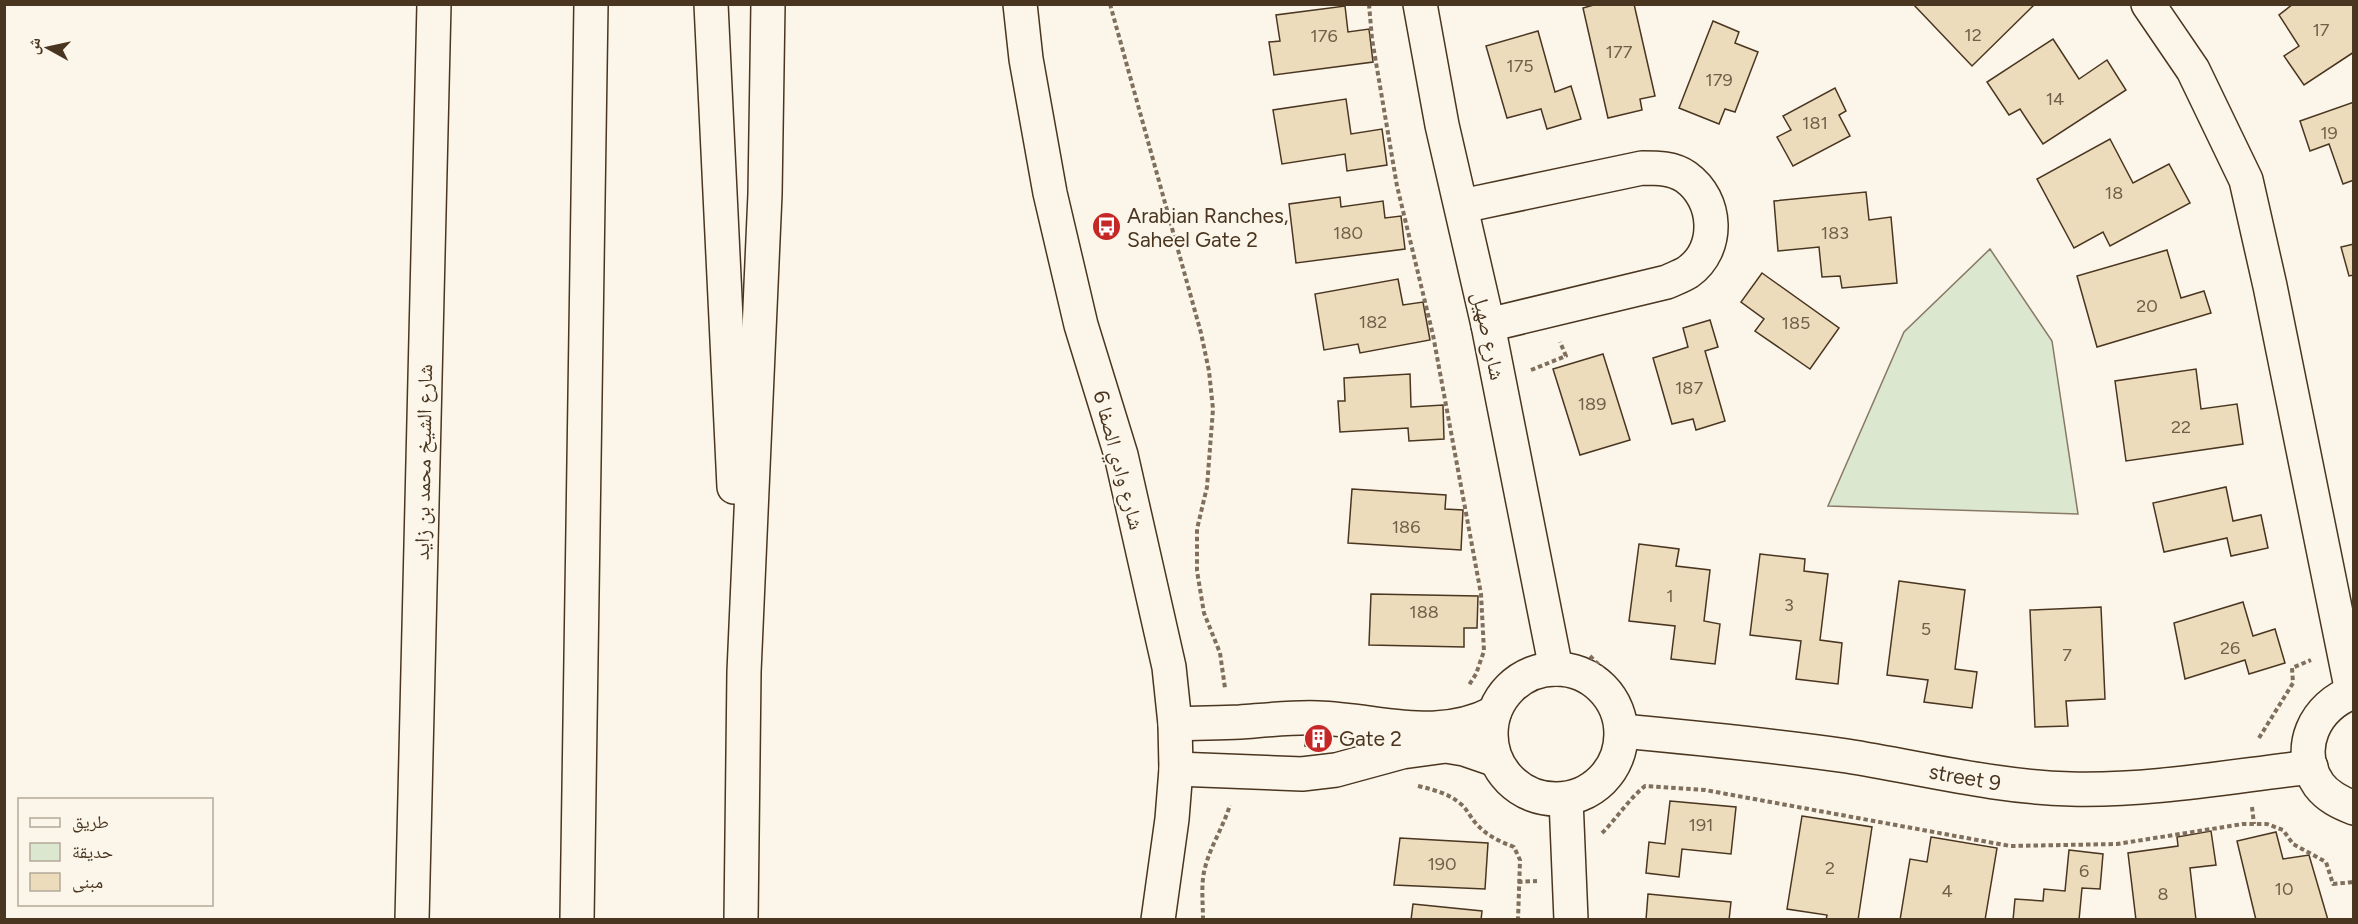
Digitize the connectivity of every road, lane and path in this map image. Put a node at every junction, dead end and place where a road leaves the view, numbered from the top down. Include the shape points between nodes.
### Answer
1 (434, 4) edge
2 (591, 4) edge
3 (711, 4) edge
4 (768, 4) edge
5 (1020, 4) edge
6 (1110, 4) edge
7 (1369, 4) edge
8 (1420, 4) edge
9 (2148, 4) edge
10 (1462, 206) junction
11 (1548, 310) junction
12 (1488, 325) junction
13 (1523, 375) dead end
14 (2342, 645) junction
15 (1588, 655) dead end
16 (1556, 669) junction
17 (744, 672) junction
18 (1464, 691) dead end
19 (2353, 692) edge
20 (1494, 713) junction
21 (1623, 715) junction
22 (1232, 722) junction
23 (1175, 724) junction
24 (1402, 740) junction
25 (2256, 742) dead end
26 (1496, 760) junction
27 (2311, 767) junction
28 (1176, 770) junction
29 (1235, 771) junction
30 (1407, 789) dead end
31 (1566, 799) junction
32 (1230, 804) dead end
33 (2354, 808) edge
34 (1598, 837) dead end
35 (1569, 880) junction
36 (1518, 882) junction
37 (2354, 882) edge
38 (412, 920) edge
39 (576, 920) edge
40 (741, 920) edge
41 (1158, 920) edge
42 (1203, 920) edge
43 (1518, 920) edge
44 (1571, 920) edge

1 - 38 main road, شارع الشيخ محمد بن زايد
2 - 39 main road
3 - 17 main road
4 - 17 main road via 765,194
5 - 23 main road, شارع وادي الصفا 6 via 1050,193 1081,325 1121,455 1169,667
6 - 22 path via 1209,370 1211,448 1197,529 1197,571 1204,613 1220,653
7 - 18 path via 1397,186 1433,336 1481,594 1484,651 1476,674
8 - 10 main road, شارع صهيل via 1442,125
9 - 14 main road via 2193,70 2246,180
10 - 11 main road via 1642,168 1664,168 1685,176 1702,192 1711,213 1711,235 1703,256 1687,272 1666,282
10 - 12 main road, شارع صهيل
11 - 12 main road
11 - 13 path via 1566,356
12 - 16 main road, شارع صهيل
14 - 19 main road
14 - 25 path via 2292,668 2293,683
15 - 21 path via 1601,668
16 - 20 main road via 1536,672 1518,681
16 - 21 main road via 1576,671 1593,680
17 - 40 main road
19 - 27 main road via 2328,706 2312,729 2308,748
20 - 24 main road via 1463,726 1435,729
20 - 26 main road via 1491,745
21 - 27 main road, street 9 via 1734,741 2015,785 2128,788
21 - 31 main road via 1619,750 1612,768 1584,794
22 - 23 main road
22 - 24 main road via 1318,718 1364,722
22 - 29 main road
23 - 28 main road, شارع وادي الصفا 6
24 - 26 main road via 1464,749
24 - 29 main road via 1336,770 1302,774
26 - 31 main road via 1524,792 1544,799
27 - 33 main road via 2327,793
28 - 29 main road
28 - 41 main road, شارع وادي الصفا 6
30 - 36 path via 1418,786 1437,790 1454,799 1496,840 1514,847 1520,860
31 - 35 main road
32 - 42 path via 1204,873
34 - 37 path via 1645,786 1705,790 2010,846 2117,844 2243,824 2267,824 2283,830 2293,844 2326,862 2333,884
35 - 36 path
35 - 44 main road
36 - 43 path

